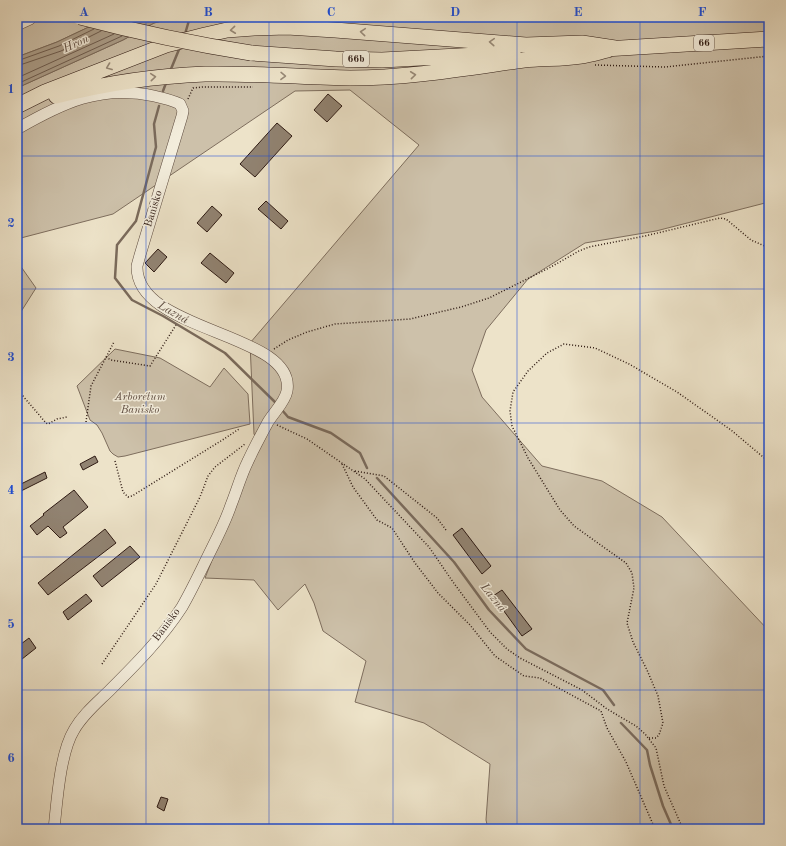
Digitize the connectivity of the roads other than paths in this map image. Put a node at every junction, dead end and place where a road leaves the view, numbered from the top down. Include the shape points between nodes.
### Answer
1 (80, 17) edge
2 (30, 19) dead end
3 (17, 25) edge
4 (769, 39) edge
5 (615, 48) junction
6 (18, 105) edge
7 (17, 128) edge
8 (54, 829) edge

1 - 5 main road, 66b, bridge via 208,46 251,53 336,59 382,60
2 - 3 street
4 - 5 main road, 66
6 -> 5 main road via 93,86 148,78 207,74 401,77 526,60 582,56
5 -> 6 main road, 66 via 582,43 526,45 287,27 227,30 166,45 51,89
7 - 8 street, Banisko via 59,106 94,94 139,93 180,104 182,116 137,266 141,282 159,304 266,356 277,364 287,384 286,395 243,471 225,520 182,606 149,650 74,729 63,762

